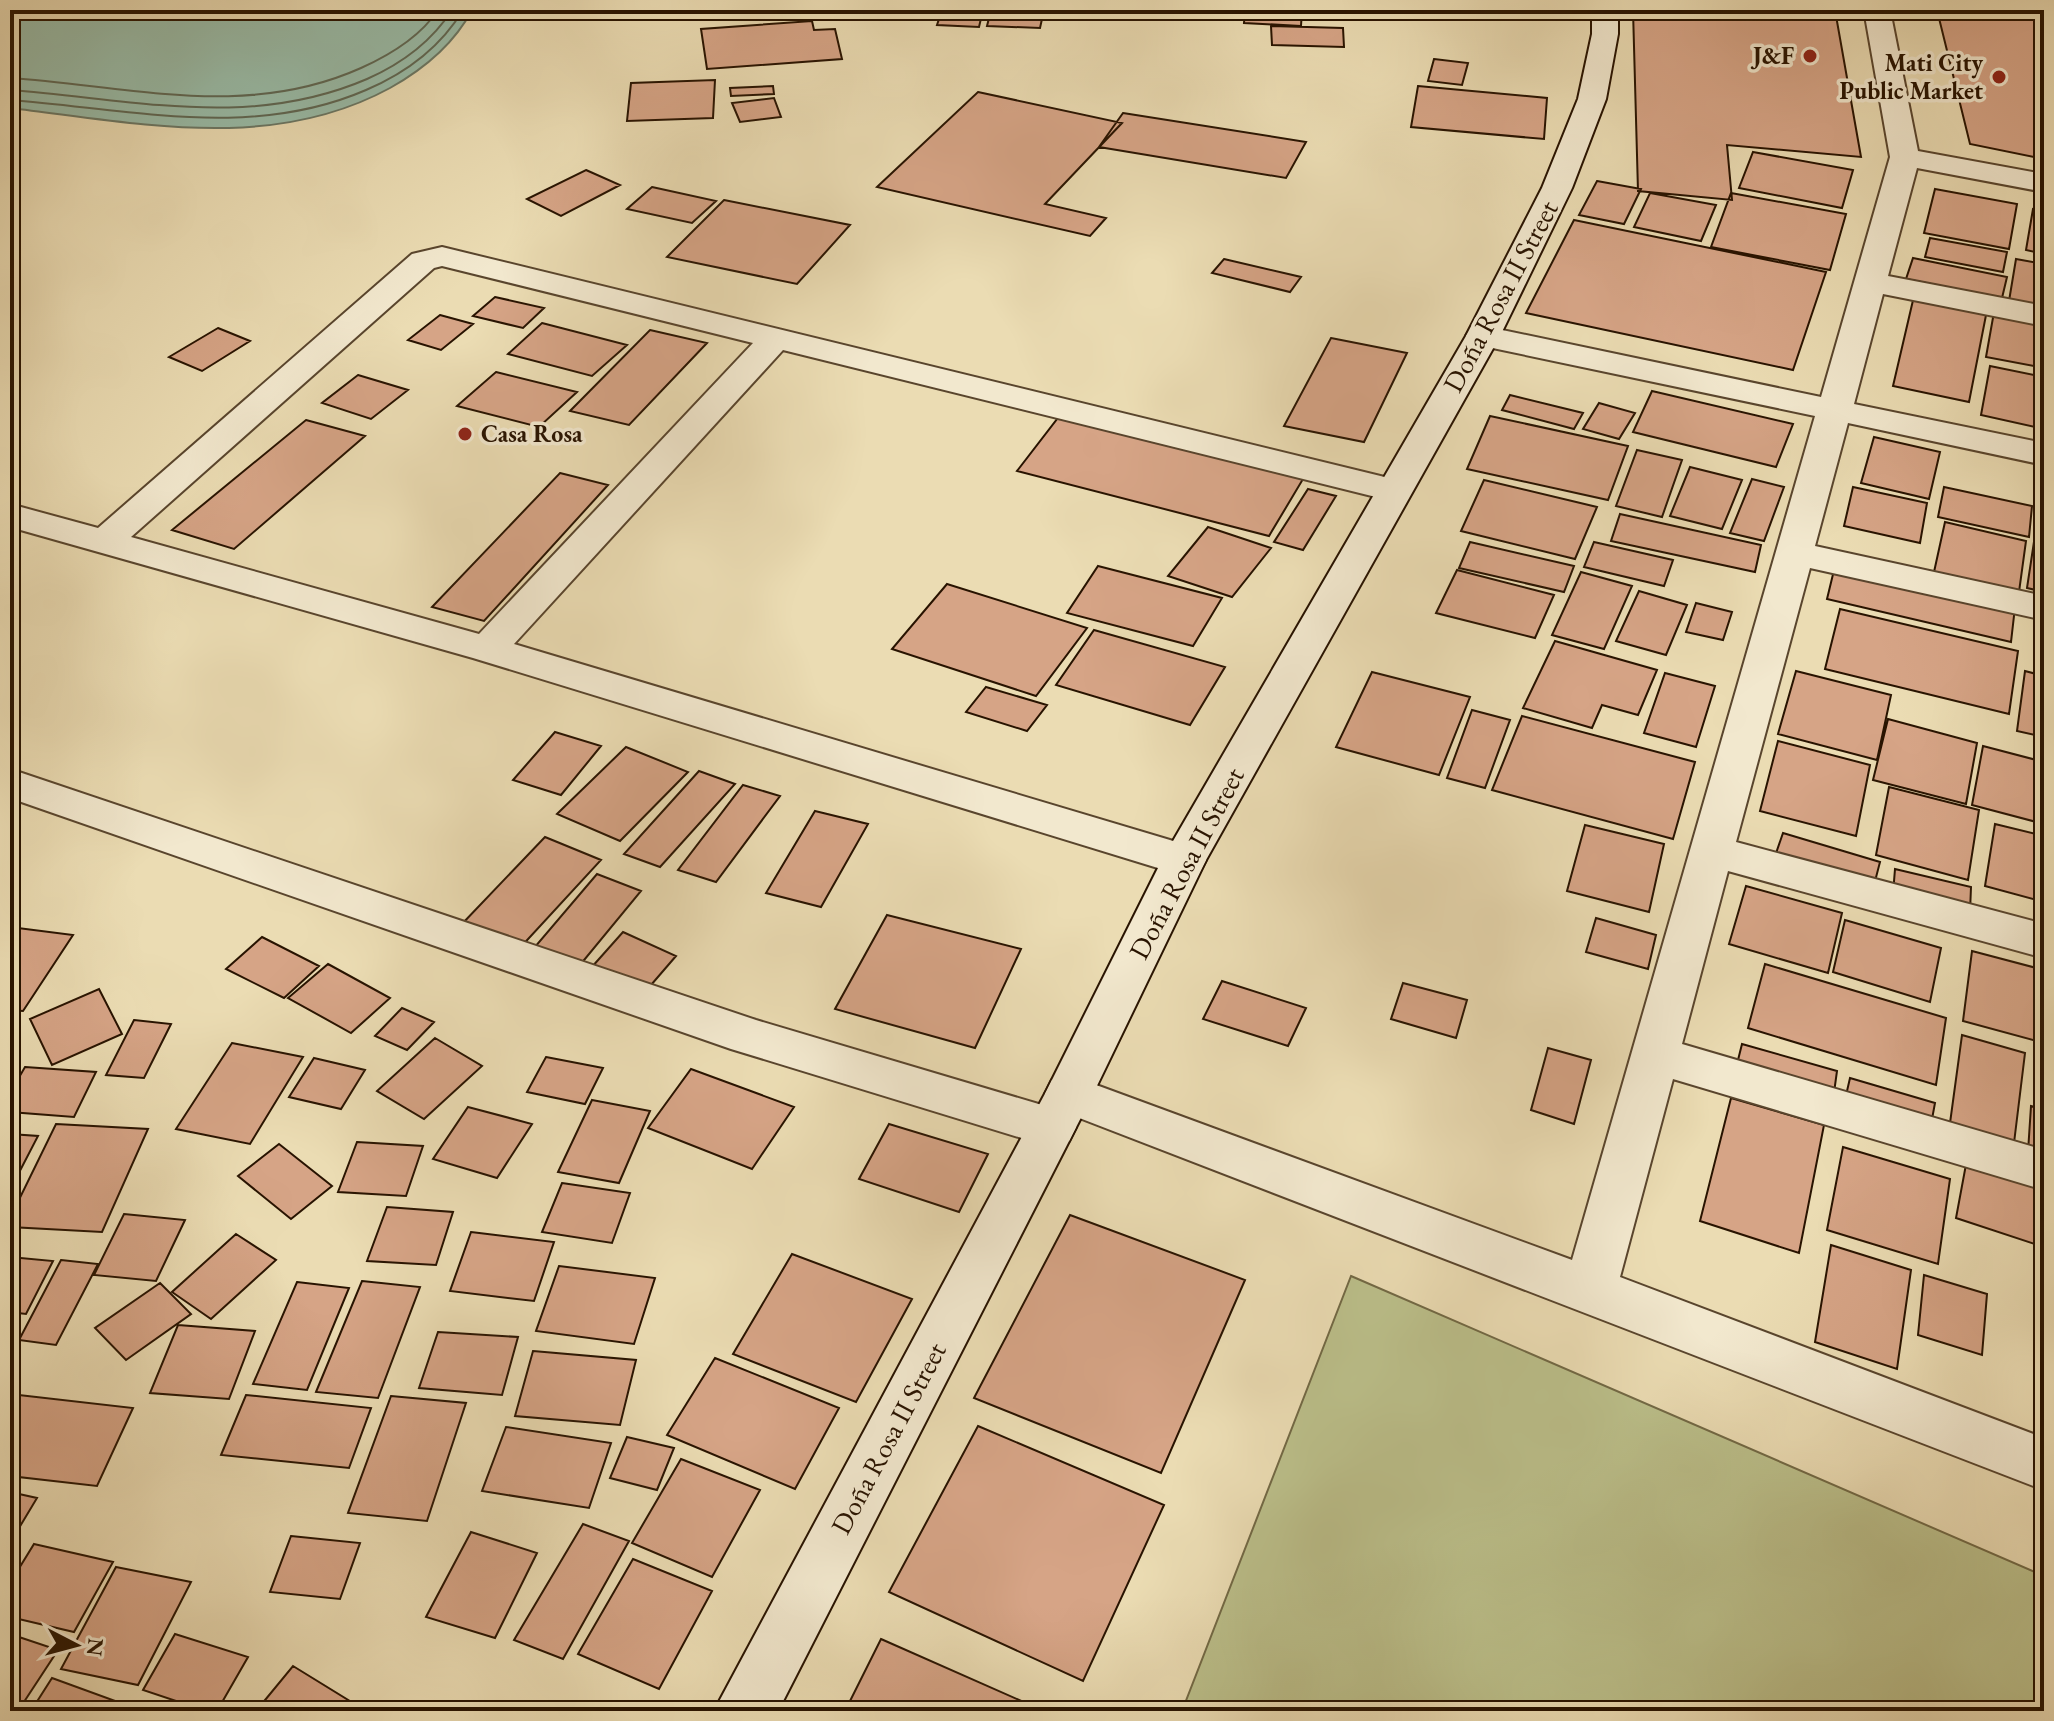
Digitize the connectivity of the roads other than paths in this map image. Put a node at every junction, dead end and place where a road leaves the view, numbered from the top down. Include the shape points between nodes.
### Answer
1 (1605, 10) edge
2 (1877, 10) edge
3 (1905, 157) junction
4 (2044, 183) edge
5 (1870, 282) junction
6 (2044, 316) edge
7 (1483, 336) junction
8 (776, 338) junction
9 (1835, 410) junction
10 (2044, 454) edge
11 (1392, 490) junction
12 (10, 515) edge
13 (105, 541) junction
14 (1795, 553) junction
15 (2044, 608) edge
16 (487, 649) junction
17 (10, 783) edge
18 (1712, 851) junction
19 (1184, 860) junction
20 (2044, 941) edge
21 (1655, 1055) junction
22 (1060, 1110) junction
23 (2044, 1170) edge
24 (1590, 1289) junction
25 (2044, 1464) edge
26 (745, 1711) edge

1 - 7 street, Doña Rosa II Street via 1592,99 1557,188
2 - 3 street
3 - 4 street
3 - 5 street
5 - 6 street
5 - 9 street
7 - 9 street
7 - 11 street, Doña Rosa II Street
8 - 11 street
8 - 13 street via 462,260 442,256 423,261
8 - 16 street
9 - 10 street
9 - 14 street
11 - 19 street, Doña Rosa II Street
12 - 13 street
13 - 16 street
14 - 15 street
14 - 18 street
16 - 19 street
17 - 22 street via 748,1036
18 - 20 street
18 - 21 street
19 - 22 street, Doña Rosa II Street
21 - 23 street
21 - 24 street
22 - 24 street
22 - 26 street, Doña Rosa II Street
24 - 25 street

